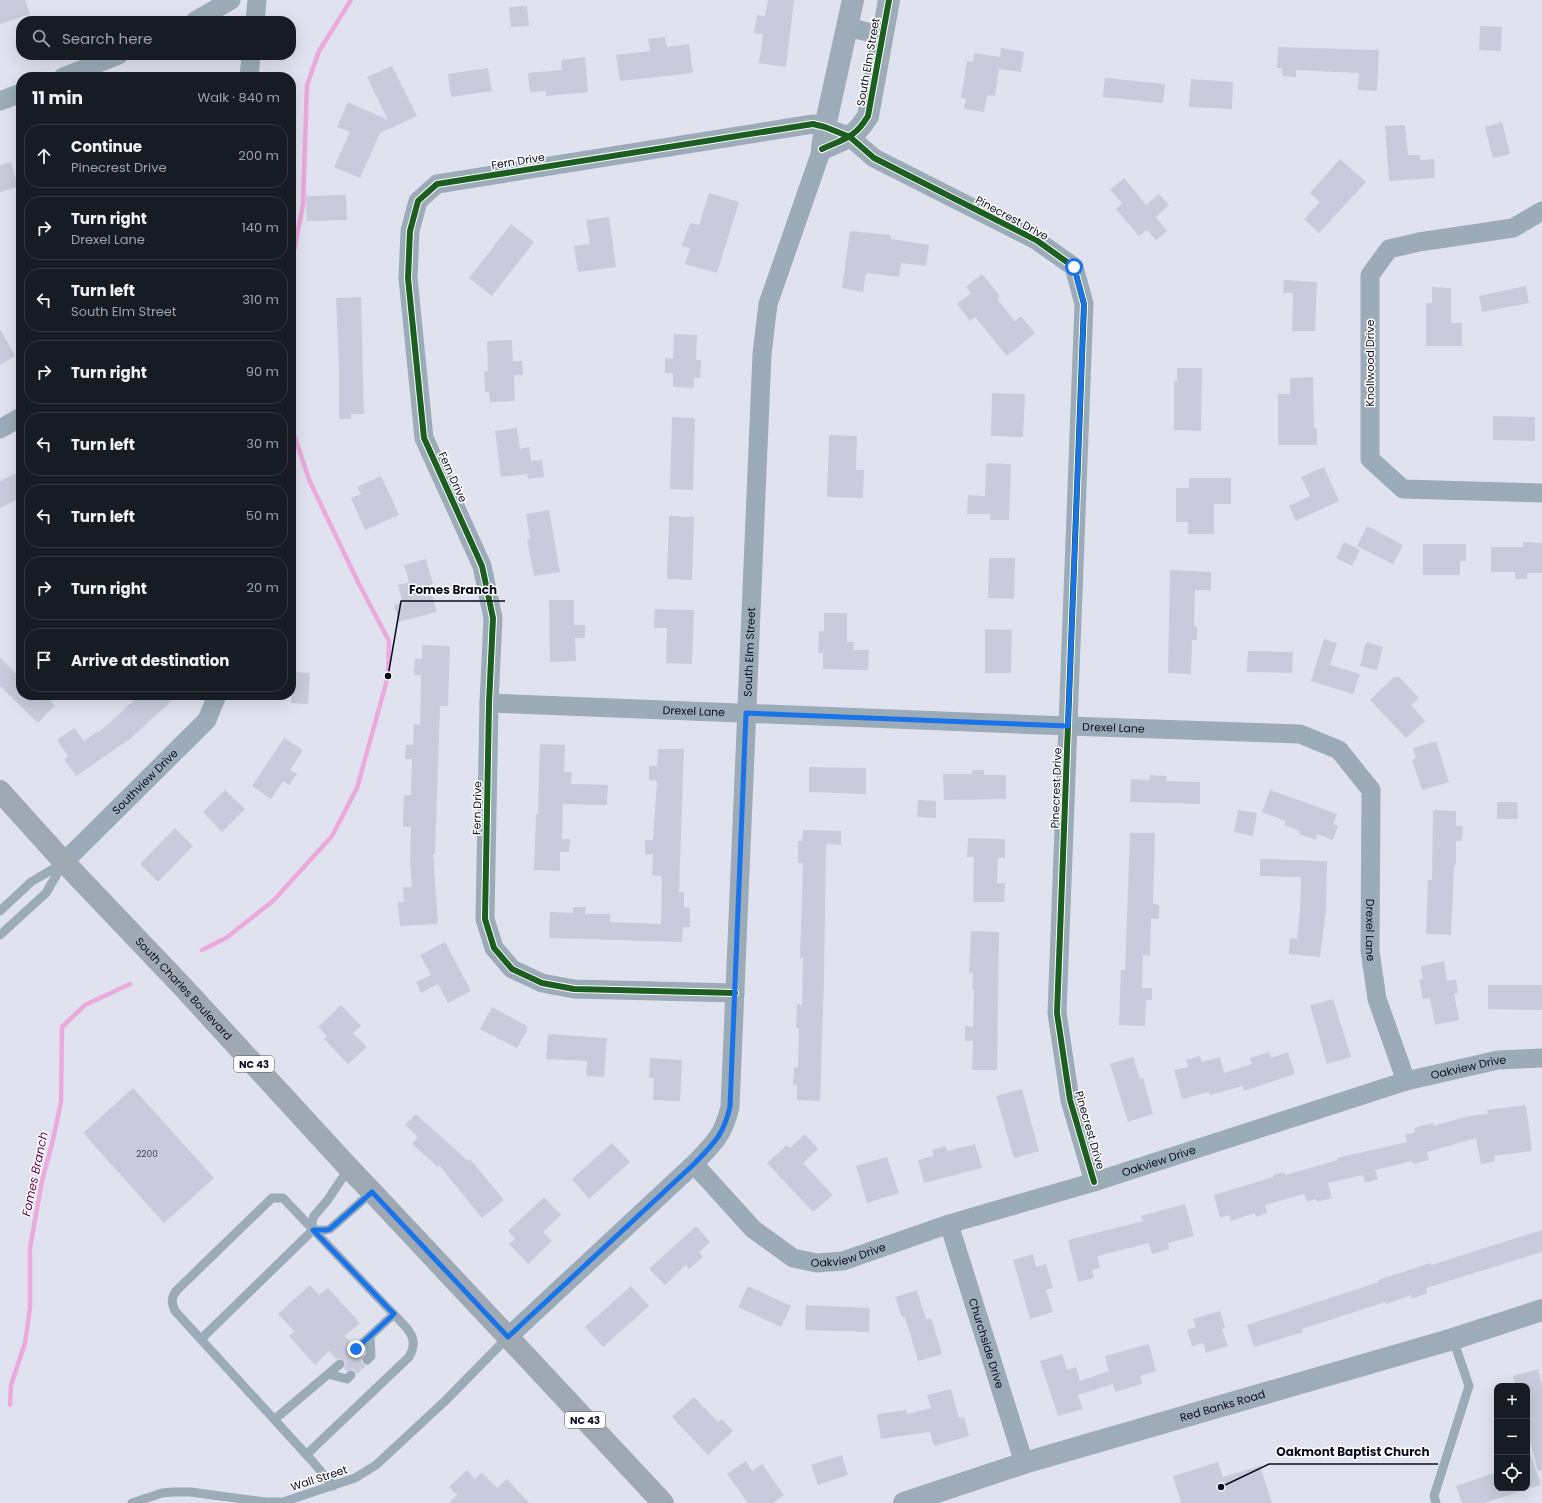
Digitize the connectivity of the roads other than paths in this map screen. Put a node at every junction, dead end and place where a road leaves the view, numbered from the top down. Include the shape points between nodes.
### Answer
1 (231, 0) edge
2 (256, 0) edge
3 (853, 0) edge
4 (889, 0) edge
5 (204, 16) edge
6 (255, 16) edge
7 (848, 26) junction
8 (883, 36) junction
9 (106, 60) edge
10 (251, 60) edge
11 (75, 72) edge
12 (249, 72) edge
13 (16, 95) edge
14 (0, 101) edge
15 (825, 126) junction
16 (850, 136) junction
17 (822, 149) junction
18 (1542, 211) edge
19 (16, 420) edge
20 (0, 429) edge
21 (1542, 493) edge
22 (215, 700) edge
23 (489, 703) junction
24 (746, 713) junction
25 (1068, 726) junction
26 (0, 791) edge
27 (64, 862) junction
28 (0, 911) edge
29 (0, 935) edge
30 (735, 993) junction
31 (1542, 1058) edge
32 (1406, 1081) junction
33 (694, 1164) junction
34 (348, 1168) junction
35 (1094, 1182) junction
36 (372, 1192) junction
37 (949, 1224) junction
38 (313, 1230) junction
39 (1542, 1310) edge
40 (394, 1314) junction
41 (370, 1336) junction
42 (508, 1337) junction
43 (201, 1339) junction
44 (1453, 1339) junction
45 (356, 1349) dead end
46 (367, 1360) dead end
47 (340, 1364) dead end
48 (328, 1374) junction
49 (351, 1375) dead end
50 (275, 1419) junction
51 (307, 1454) junction
52 (1024, 1463) junction
53 (333, 1486) junction
54 (162, 1493) junction
55 (132, 1503) edge
56 (164, 1503) edge
57 (663, 1503) edge
58 (904, 1503) edge
59 (1436, 1503) edge

1 - 5 street
2 - 6 street
3 - 7 street, South Elm Street
4 - 8 street, South Elm Street
7 - 8 street
7 - 15 street, South Elm Street
8 - 16 street, South Elm Street via 868,116 861,128
9 - 11 street
10 - 12 street
13 - 14 street
15 - 16 street, Fern Drive
15 - 17 street, South Elm Street
15 - 23 street, Fern Drive via 813,124 437,184 418,201 410,231 408,278 424,438 482,566 493,618
16 - 17 street, South Elm Street
16 - 25 street, Pinecrest Drive via 874,158 1036,240 1074,267 1084,304
17 - 24 street, South Elm Street via 768,304 762,354
18 - 21 street, Knollwood Drive via 1513,228 1389,249 1370,275 1370,459 1403,489
19 - 20 street
22 - 27 street, Southview Drive via 207,720
23 - 24 street, Drexel Lane
23 - 30 street, Fern Drive via 485,919 494,948 512,970 542,983 574,989
24 - 25 street, Drexel Lane
24 - 30 street, South Elm Street
25 - 32 street, Drexel Lane via 1300,734 1339,750 1371,790 1370,952 1377,999
25 - 35 street, Pinecrest Drive via 1057,1013 1070,1100
26 - 27 main road, South Charles Boulevard / NC 43
27 - 28 lane via 31,882
27 - 29 lane via 46,893
27 - 34 main road, South Charles Boulevard / NC 43 via 182,986
30 - 33 street, South Elm Street via 730,1107 726,1123 717,1139
31 - 32 street, Oakview Drive via 1498,1060
32 - 35 street, Oakview Drive
33 - 37 street, Oakview Drive via 753,1229 793,1258 818,1263 843,1261
33 - 42 street, South Elm Street
34 - 36 main road, South Charles Boulevard / NC 43
34 - 38 lane via 314,1216
35 - 37 street, Oakview Drive
36 - 38 lane via 330,1229
36 - 42 main road, South Charles Boulevard / NC 43
37 - 52 street, Churchside Drive
38 - 40 lane
38 - 43 lane
38 - 43 lane via 283,1198 272,1198 177,1290 172,1303 175,1311
39 - 44 street, Red Banks Road
40 - 41 lane
40 - 51 lane via 411,1333 414,1341 409,1357
41 - 45 lane
41 - 46 lane via 371,1356
42 - 53 lane, Wall Street via 376,1465 356,1478
42 - 57 main road, South Charles Boulevard / NC 43
43 - 50 lane
44 - 52 street, Red Banks Road
44 - 59 lane via 1470,1386 1434,1496
47 - 48 lane
48 - 49 lane via 347,1379
48 - 50 lane
50 - 51 lane
51 - 53 lane
52 - 58 street, Red Banks Road
53 - 54 lane, Wall Street via 283,1502 190,1492
54 - 55 lane, Wall Street
54 - 56 lane

